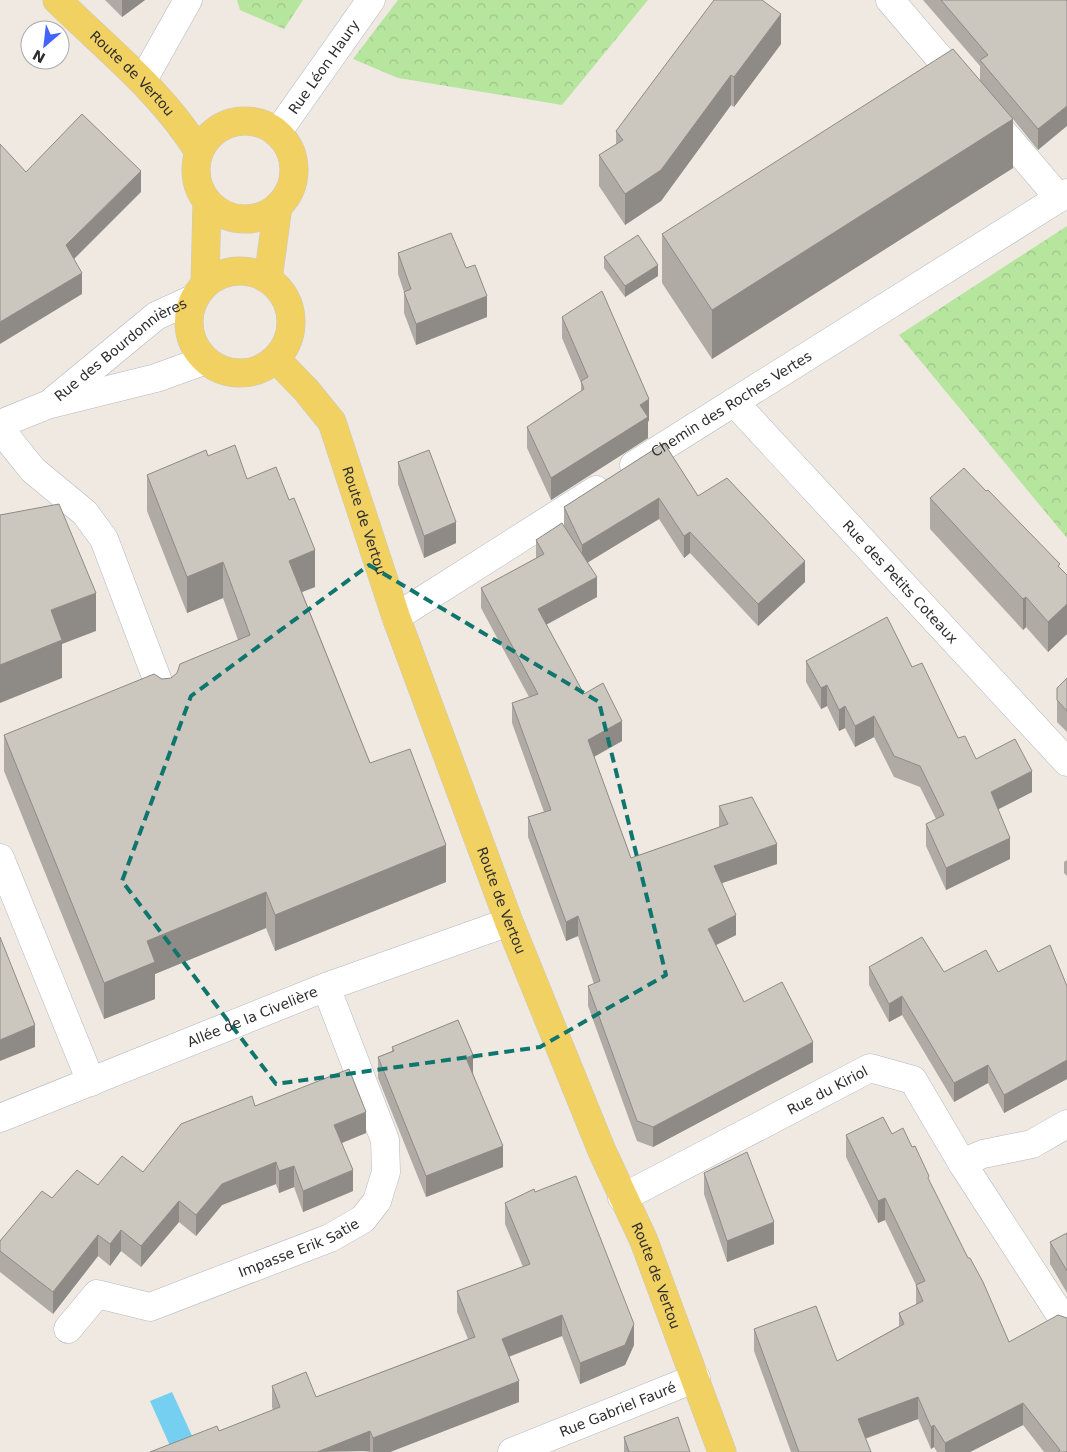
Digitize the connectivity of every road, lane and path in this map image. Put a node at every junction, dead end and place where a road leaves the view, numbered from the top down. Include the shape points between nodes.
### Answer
1 (57, 0) edge
2 (188, 0) edge
3 (370, 0) edge
4 (890, 0) edge
5 (143, 80) junction
6 (277, 133) junction
7 (199, 152) junction
8 (1063, 196) edge
9 (207, 202) junction
10 (278, 206) junction
11 (268, 279) junction
12 (200, 291) junction
13 (276, 359) junction
14 (206, 360) junction
15 (734, 402) junction
16 (47, 406) junction
17 (0, 424) edge
18 (0, 428) edge
19 (396, 617) junction
20 (165, 700) edge
21 (1067, 762) edge
22 (0, 858) edge
23 (509, 922) junction
24 (326, 987) junction
25 (91, 1082) junction
26 (0, 1118) edge
27 (1067, 1124) edge
28 (962, 1163) junction
29 (622, 1198) junction
30 (1067, 1325) edge
31 (68, 1329) dead end
32 (696, 1378) junction
33 (512, 1452) edge
34 (722, 1452) edge

1 - 5 main road, Route de Vertou
2 - 5 street
3 - 6 street, Rue Léon Haury
4 - 8 street
5 - 7 main road, Route de Vertou via 183,126
6 - 7 main road via 249,121 233,122 218,129
6 - 10 main road via 293,158 294,173 288,194
7 - 9 main road via 196,178
8 - 15 street, Chemin des Roches Vertes
9 - 10 main road via 223,214 242,219 262,217
9 - 12 main road
10 - 11 main road
11 - 12 main road via 253,272 236,271 220,275
11 - 13 main road via 288,302 292,318 291,332
12 - 14 main road via 190,314 190,330 195,347
12 - 16 street, Rue des Bourdonnières via 156,316
13 - 14 main road via 248,373 219,368
13 - 19 main road, Route de Vertou via 332,422
14 - 16 street, Rue des Bourdonnières via 156,378
15 - 19 street, Chemin des Roches Vertes
15 - 21 street, Rue des Petits Coteaux
16 - 17 street, Rue des Bourdonnières
18 - 20 street via 33,470 85,513 104,539
19 - 23 main road, Route de Vertou
22 - 25 street
23 - 24 street, Allée de la Civelière
23 - 29 main road, Route de Vertou
24 - 25 street, Allée de la Civelière
24 - 31 street, Impasse Erik Satie via 385,1140 386,1172 377,1202 363,1219 330,1238 150,1307 97,1294
25 - 26 street, Allée de la Civelière
27 - 28 street via 1032,1144 983,1154
28 - 29 street, Rue du Kiriol via 913,1080 870,1068
28 - 30 street, Rue du Kiriol
29 - 32 main road, Route de Vertou via 644,1241
32 - 33 street, Rue Gabriel Fauré
32 - 34 main road, Route de Vertou

